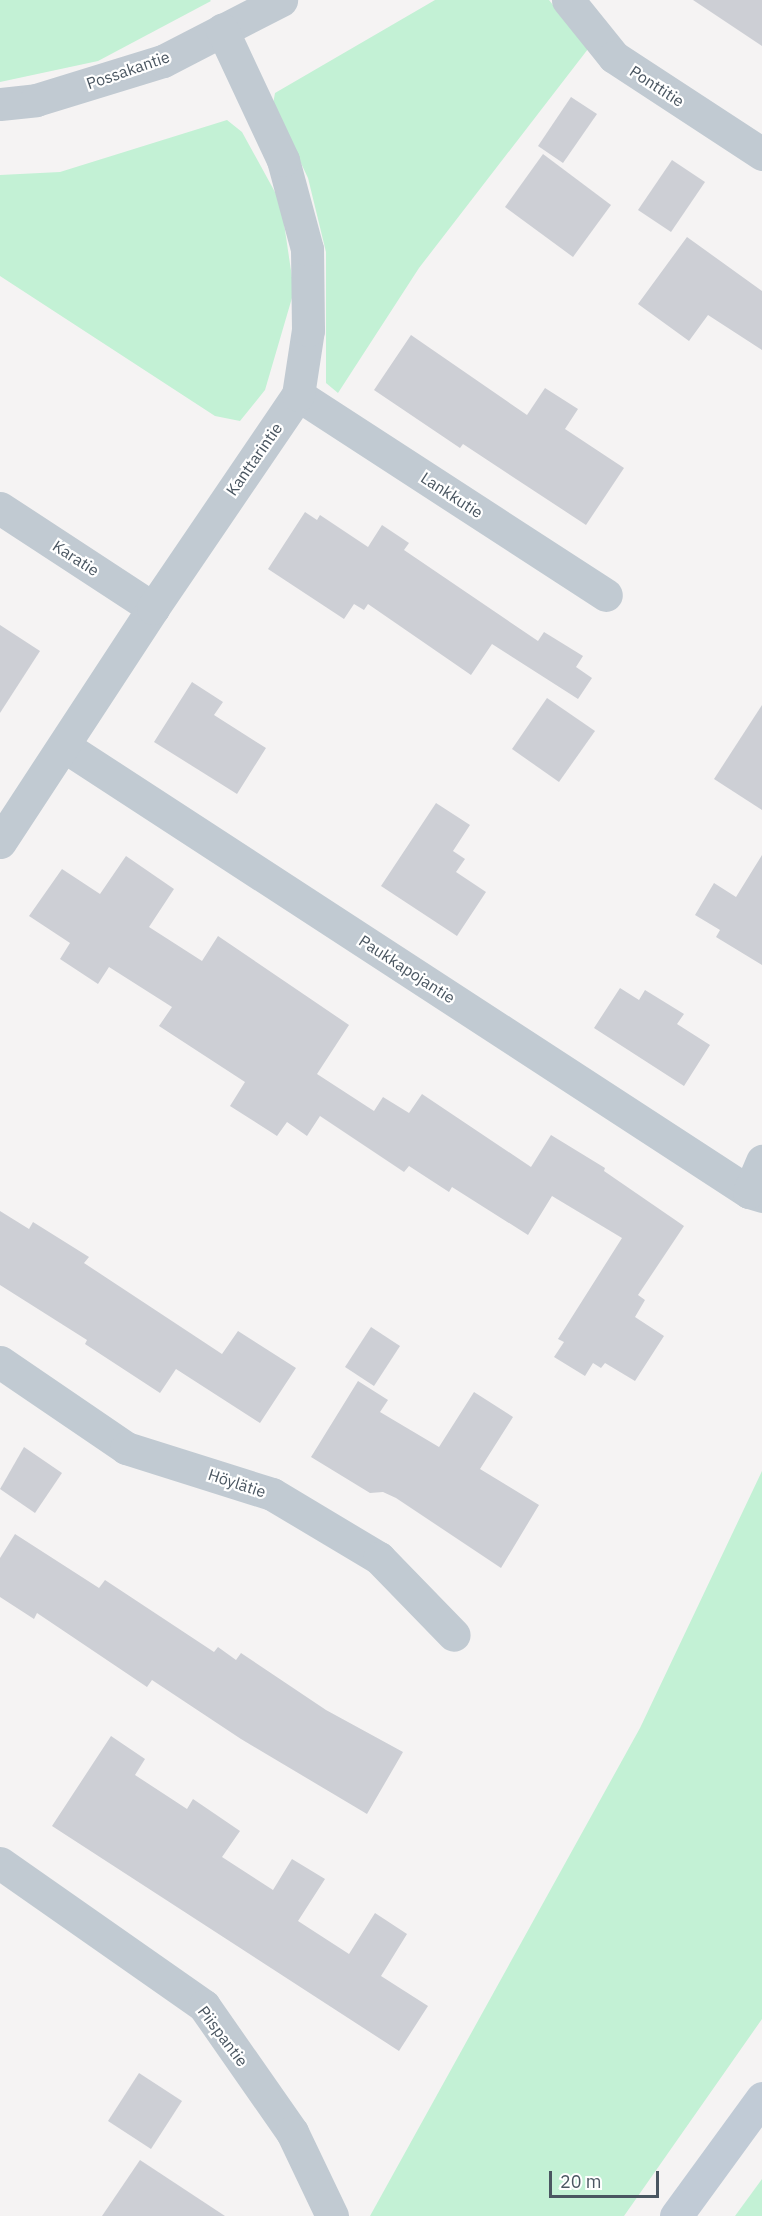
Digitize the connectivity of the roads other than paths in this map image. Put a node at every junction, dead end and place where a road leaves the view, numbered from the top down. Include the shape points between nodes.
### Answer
1 (281, 0) edge
2 (568, 0) edge
3 (222, 30) junction
4 (0, 104) edge
5 (762, 154) edge
6 (298, 395) junction
7 (0, 508) edge
8 (606, 595) dead end
9 (153, 608) junction
10 (64, 746) junction
11 (0, 842) edge
12 (762, 1161) edge
13 (756, 1194) edge
14 (0, 1362) edge
15 (454, 1635) dead end
16 (0, 1863) edge
17 (762, 2098) edge
18 (333, 2216) edge
19 (676, 2216) edge

1 - 3 street, Possakantie
2 - 5 street, Ponttitie via 615,57
3 - 4 street, Possakantie via 163,61 36,100
3 - 6 street, Kanttarintie via 283,160 307,249 308,330
6 - 8 street, Lankkutie
6 - 9 street, Kanttarintie
7 - 9 street, Karatie
9 - 10 street, Kanttarintie
10 - 11 street, Kanttarintie
10 - 13 street, Paukkapojantie
12 - 13 street
14 - 15 street, Höylätie via 126,1448 272,1494 369,1552
16 - 18 street, Piispantie via 204,2006 292,2132
17 - 19 main road

